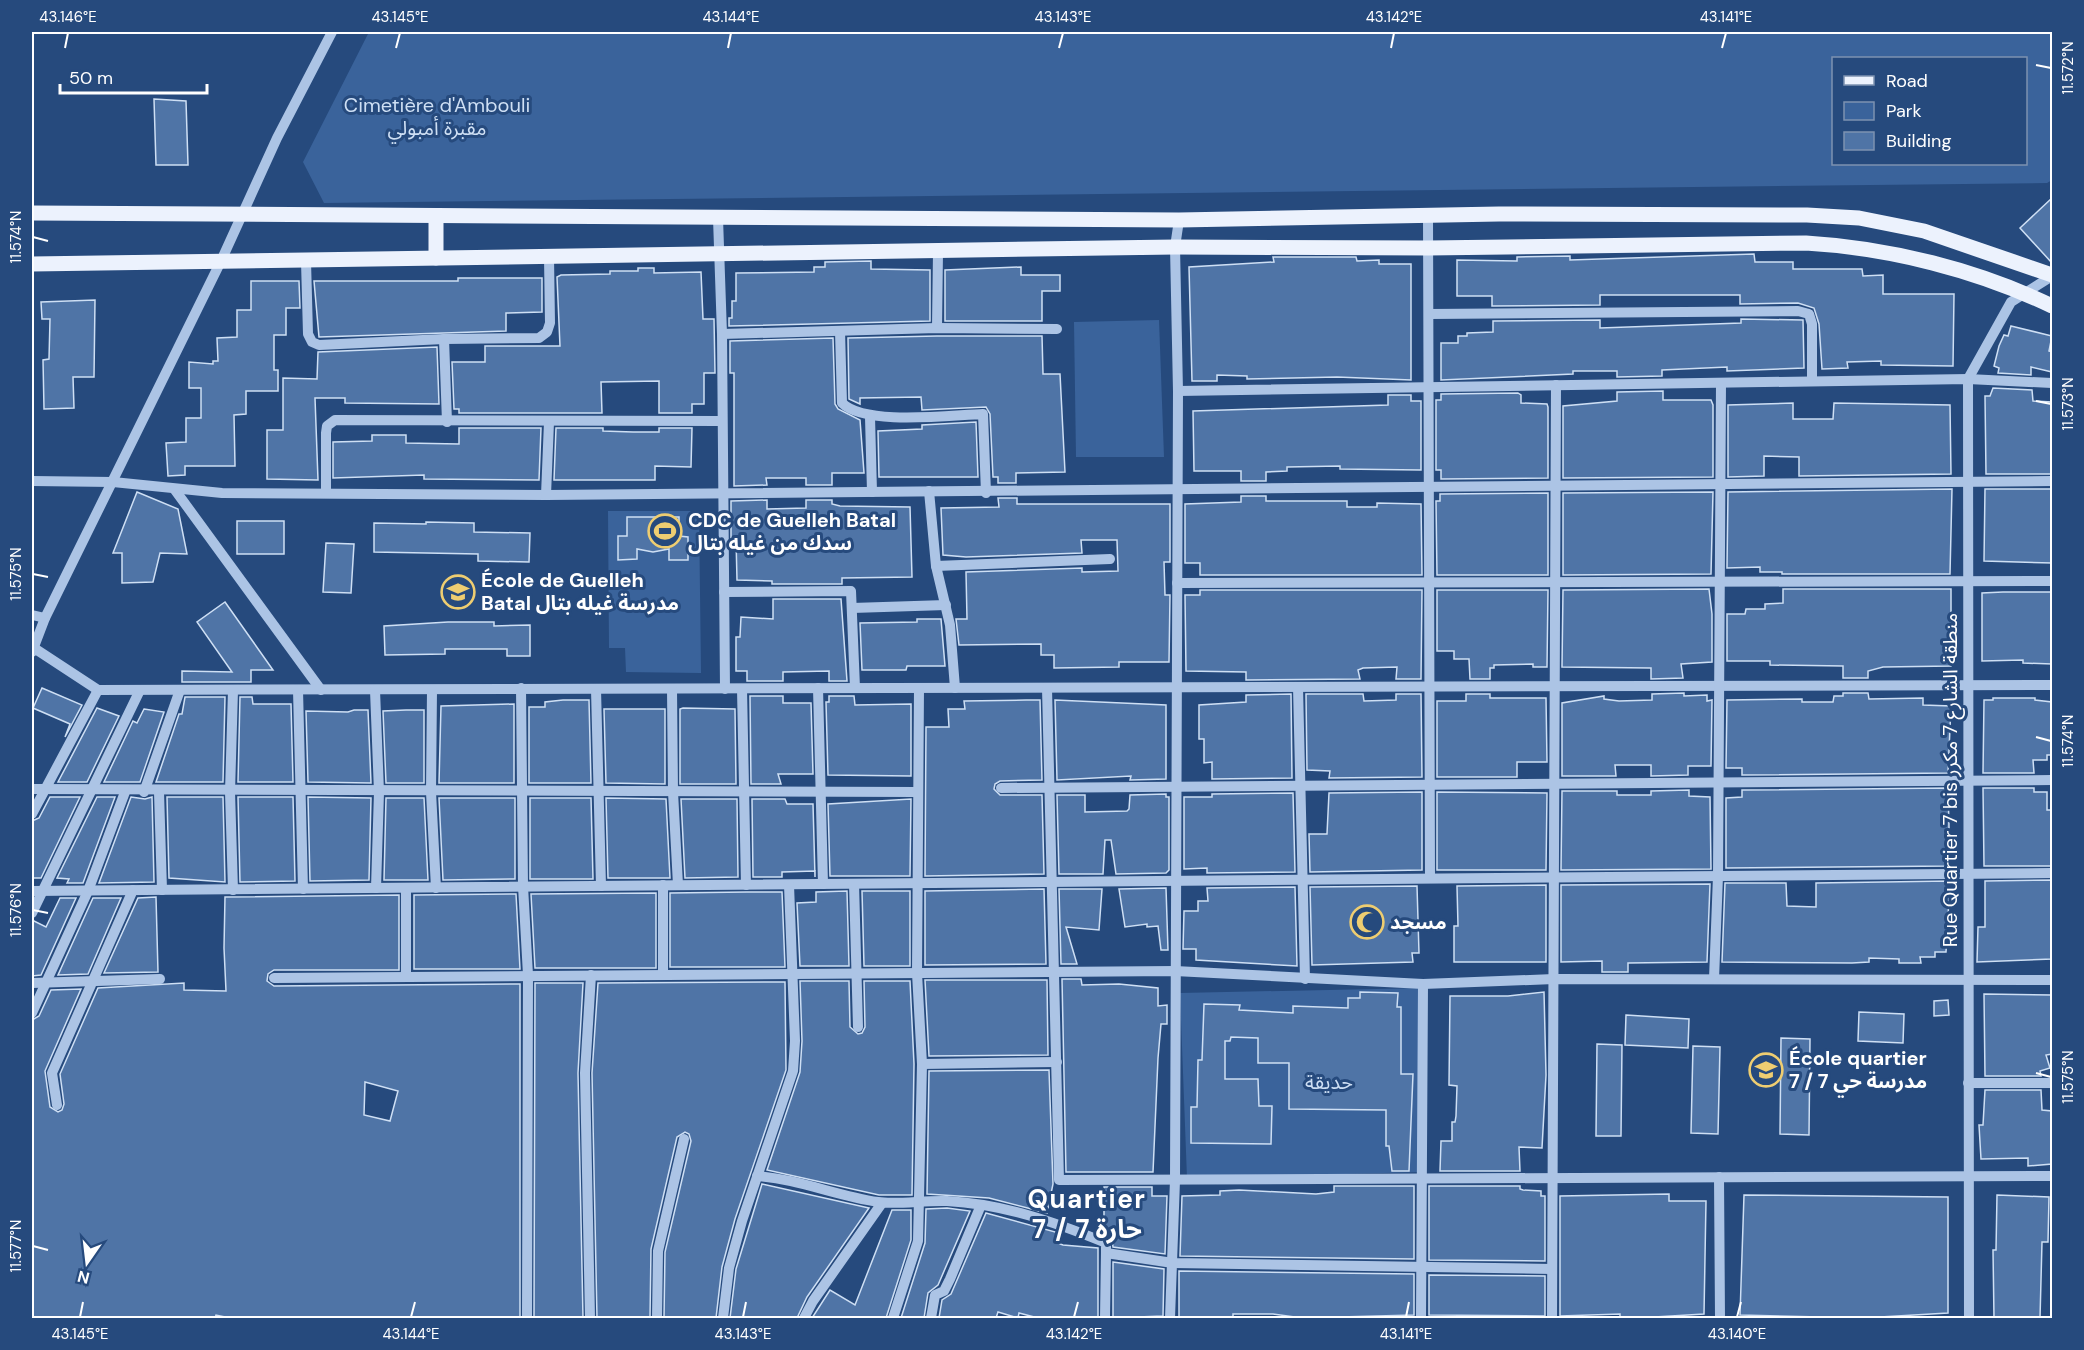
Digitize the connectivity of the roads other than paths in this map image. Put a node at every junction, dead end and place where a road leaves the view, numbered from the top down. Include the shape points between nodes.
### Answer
1 (332, 32) edge
2 (32, 213) edge
3 (241, 215) junction
4 (1428, 215) junction
5 (436, 217) junction
6 (718, 218) junction
7 (1179, 220) junction
8 (1175, 247) junction
9 (1428, 248) junction
10 (938, 252) junction
11 (720, 254) junction
12 (549, 257) junction
13 (436, 258) junction
14 (221, 261) junction
15 (306, 261) junction
16 (32, 264) edge
17 (2052, 276) edge
18 (2024, 292) junction
19 (2052, 306) edge
20 (1428, 314) junction
21 (937, 328) junction
22 (1057, 330) dead end
23 (840, 331) junction
24 (722, 334) junction
25 (444, 339) junction
26 (1968, 379) junction
27 (1812, 381) junction
28 (1721, 383) junction
29 (2052, 384) edge
30 (1556, 385) junction
31 (1429, 387) junction
32 (1178, 390) junction
33 (870, 417) junction
34 (722, 421) junction
35 (447, 422) junction
36 (549, 422) junction
37 (32, 481) edge
38 (2052, 481) edge
39 (112, 482) junction
40 (1968, 482) junction
41 (1720, 485) junction
42 (1555, 486) junction
43 (1429, 488) junction
44 (175, 490) junction
45 (929, 491) junction
46 (1177, 491) junction
47 (872, 492) junction
48 (326, 493) junction
49 (986, 493) junction
50 (722, 494) junction
51 (546, 495) junction
52 (1110, 560) dead end
53 (936, 566) junction
54 (1968, 581) junction
55 (2052, 581) edge
56 (1430, 582) junction
57 (1555, 582) junction
58 (1719, 582) junction
59 (1177, 583) junction
60 (724, 592) junction
61 (946, 604) junction
62 (852, 608) junction
63 (32, 615) edge
64 (45, 618) junction
65 (33, 650) edge
66 (1968, 685) junction
67 (2052, 685) edge
68 (1555, 686) junction
69 (1719, 686) junction
70 (1176, 687) junction
71 (1298, 687) junction
72 (1430, 687) junction
73 (521, 688) junction
74 (818, 688) junction
75 (855, 688) junction
76 (919, 688) junction
77 (955, 688) junction
78 (1047, 688) junction
79 (597, 689) junction
80 (672, 689) junction
81 (724, 689) junction
82 (742, 689) junction
83 (98, 690) junction
84 (140, 690) junction
85 (180, 690) junction
86 (233, 690) junction
87 (298, 690) junction
88 (321, 690) junction
89 (375, 690) junction
90 (432, 690) junction
91 (2052, 780) edge
92 (1968, 781) junction
93 (1719, 783) junction
94 (1555, 784) junction
95 (1430, 785) junction
96 (1301, 786) junction
97 (1176, 787) junction
98 (1001, 788) dead end
99 (1050, 788) junction
100 (37, 790) edge
101 (521, 791) junction
102 (91, 792) junction
103 (125, 792) junction
104 (144, 792) junction
105 (159, 792) junction
106 (230, 792) junction
107 (299, 792) junction
108 (379, 792) junction
109 (431, 792) junction
110 (600, 792) junction
111 (673, 792) junction
112 (745, 792) junction
113 (820, 792) junction
114 (917, 792) junction
115 (32, 814) edge
116 (2052, 873) edge
117 (1968, 874) junction
118 (1718, 876) junction
119 (1554, 877) junction
120 (1430, 878) junction
121 (1303, 879) junction
122 (1175, 881) junction
123 (1052, 882) junction
124 (918, 883) junction
125 (823, 884) junction
126 (854, 884) junction
127 (663, 885) junction
128 (678, 885) junction
129 (746, 885) junction
130 (789, 885) junction
131 (523, 886) junction
132 (601, 886) junction
133 (376, 888) junction
134 (406, 888) junction
135 (436, 888) junction
136 (303, 889) junction
137 (162, 890) junction
138 (233, 890) junction
139 (32, 891) edge
140 (44, 891) junction
141 (88, 891) junction
142 (133, 891) junction
143 (32, 913) edge
144 (1175, 971) junction
145 (1054, 972) junction
146 (917, 973) junction
147 (792, 974) junction
148 (854, 974) junction
149 (528, 975) junction
150 (591, 975) junction
151 (663, 975) junction
152 (406, 977) junction
153 (273, 978) dead end
154 (1305, 979) junction
155 (1554, 979) junction
156 (160, 980) dead end
157 (1714, 980) junction
158 (1968, 980) junction
159 (2052, 980) edge
160 (44, 982) junction
161 (92, 982) junction
162 (32, 983) edge
163 (1423, 984) junction
164 (32, 1013) edge
165 (858, 1027) dead end
166 (1057, 1062) junction
167 (922, 1064) junction
168 (1968, 1083) junction
169 (2052, 1083) edge
170 (57, 1105) dead end
171 (684, 1139) dead end
172 (757, 1176) junction
173 (1969, 1176) junction
174 (2052, 1176) edge
175 (1719, 1177) junction
176 (1422, 1178) junction
177 (1553, 1178) junction
178 (1174, 1180) junction
179 (917, 1200) junction
180 (882, 1203) junction
181 (981, 1205) junction
182 (1106, 1253) junction
183 (1173, 1263) junction
184 (1422, 1268) junction
185 (1552, 1269) junction
186 (527, 1318) edge
187 (590, 1318) edge
188 (657, 1318) edge
189 (723, 1318) edge
190 (804, 1318) edge
191 (893, 1318) edge
192 (931, 1318) edge
193 (1105, 1318) edge
194 (1170, 1318) edge
195 (1421, 1318) edge
196 (1552, 1318) edge
197 (1720, 1318) edge
198 (1969, 1318) edge

1 - 3 street
2 - 3 main road
3 - 5 main road
3 - 14 street
4 - 7 main road
4 - 9 street
4 - 17 main road via 1807,214 1859,218 1924,231
5 - 6 main road
5 - 13 main road
6 - 7 main road
6 - 11 street
7 - 8 street
8 - 9 main road
8 - 10 main road
8 - 32 street
9 - 18 main road via 1719,243 1855,246 1918,259
9 - 20 street
10 - 11 main road
10 - 21 street
11 - 12 main road
11 - 24 street
12 - 13 main road
12 - 25 street via 547,332 539,338
13 - 15 main road
14 - 15 main road
14 - 16 main road
14 - 39 street
15 - 25 street via 308,334 312,342 319,345
17 - 18 street, Rue Quartier 7 bis منطقة الشارع 7 مكرر
18 - 19 main road
18 - 26 street, Rue Quartier 7 bis منطقة الشارع 7 مكرر via 2011,302
20 - 27 street via 1798,311 1809,314 1812,324
20 - 31 street
21 - 22 street
21 - 23 street
23 - 24 street
23 - 33 street via 842,404
24 - 34 street
25 - 35 street
26 - 27 street
26 - 29 street
26 - 40 street, Rue Quartier 7 bis منطقة الشارع 7 مكرر
27 - 28 street
28 - 30 street
28 - 41 street
30 - 31 street
30 - 42 street
31 - 32 street
31 - 43 street
32 - 46 street
33 - 47 street
33 - 49 street via 983,414
34 - 36 street
34 - 50 street
35 - 36 street
35 - 48 street via 335,420 327,426 326,433
36 - 51 street
37 - 39 street
38 - 40 street
39 - 44 street
39 - 64 street
40 - 41 street
40 - 54 street, Rue Quartier 7 bis منطقة الشارع 7 مكرر
41 - 42 street
41 - 58 street
42 - 43 street
42 - 57 street
43 - 46 street
43 - 56 street
44 - 48 street
44 - 88 street
45 - 47 street
45 - 49 street
45 - 53 street
46 - 49 street
46 - 59 street
47 - 50 street
48 - 51 street
50 - 51 street
50 - 60 street
52 - 53 street
53 - 61 street
54 - 55 street
54 - 58 street
54 - 66 street, Rue Quartier 7 bis منطقة الشارع 7 مكرر
56 - 57 street
56 - 59 street
56 - 72 street
57 - 58 street
57 - 68 street
58 - 69 street
59 - 70 street
60 - 62 street via 851,591
60 - 81 street
61 - 62 street
61 - 77 street
62 - 75 street
63 - 64 street
64 - 65 street
65 - 83 street
66 - 67 street
66 - 69 street
66 - 92 street, Rue Quartier 7 bis منطقة الشارع 7 مكرر
68 - 69 street
68 - 72 street
68 - 94 street
69 - 93 street
70 - 71 street
70 - 78 street
70 - 97 street
71 - 72 street
71 - 96 street
72 - 95 street
73 - 79 street
73 - 90 street
73 - 101 street
74 - 75 street
74 - 82 street
74 - 113 street
75 - 76 street
76 - 77 street
76 - 114 street
77 - 78 street
78 - 99 street
79 - 80 street
79 - 110 street
80 - 81 street
80 - 111 street
81 - 82 street
82 - 112 street
83 - 84 street
83 - 100 street
84 - 85 street
84 - 102 street
85 - 86 street
85 - 104 street
86 - 87 street
86 - 106 street
87 - 88 street
87 - 107 street
88 - 89 street
89 - 90 street
89 - 108 street
90 - 109 street
91 - 92 street
92 - 93 street
92 - 117 street, Rue Quartier 7 bis منطقة الشارع 7 مكرر
93 - 94 street
93 - 118 street
94 - 95 street
94 - 119 street
95 - 96 street
95 - 120 street
96 - 97 street
96 - 121 street
97 - 99 street
97 - 122 street
98 - 99 street
99 - 123 street
100 - 102 street
100 - 115 street
101 - 109 street
101 - 110 street
101 - 131 street
102 - 103 street
102 - 140 street
103 - 104 street
103 - 141 street
104 - 105 street
105 - 106 street
105 - 137 street
106 - 107 street
106 - 138 street
107 - 108 street
107 - 136 street
108 - 109 street
108 - 133 street
109 - 135 street
110 - 111 street
110 - 132 street
111 - 112 street
111 - 128 street
112 - 113 street
112 - 129 street
113 - 114 street
113 - 125 street
114 - 124 street
116 - 117 street
117 - 118 street
117 - 158 street, Rue Quartier 7 bis منطقة الشارع 7 مكرر
118 - 119 street
118 - 157 street
119 - 120 street
119 - 155 street
120 - 121 street
121 - 122 street
121 - 154 street
122 - 123 street
122 - 144 street
123 - 124 street
123 - 145 street
124 - 126 street
124 - 146 street
125 - 126 street
125 - 130 street
126 - 148 street
127 - 128 street
127 - 132 street
127 - 151 street
128 - 129 street
129 - 130 street
130 - 147 street
131 - 132 street
131 - 135 street
131 - 149 street
133 - 134 street
133 - 136 street
134 - 135 street
134 - 152 street
136 - 138 street
137 - 138 street
137 - 142 street
139 - 140 street
140 - 141 street
140 - 143 street
141 - 142 street
141 - 160 street
142 - 161 street
144 - 145 street
144 - 154 street
144 - 178 street
145 - 146 street
145 - 166 street
146 - 148 street
146 - 167 street
147 - 148 street
147 - 151 street
147 - 172 street via 793,1071
148 - 165 street
149 - 150 street
149 - 152 street
149 - 186 street
150 - 151 street
150 - 187 street via 585,1073
152 - 153 street
154 - 163 street
155 - 157 street
155 - 163 street
155 - 177 street
156 - 161 street
157 - 158 street
158 - 159 street
158 - 168 street, Rue Quartier 7 bis منطقة الشارع 7 مكرر
160 - 161 street
160 - 162 street
160 - 164 street
161 - 170 street via 52,1073
163 - 176 street
166 - 167 street
166 - 178 street via 1059,1180
167 - 179 street
168 - 169 street
168 - 173 street, Rue Quartier 7 bis منطقة الشارع 7 مكرر
171 - 188 street via 658,1251
172 - 180 street via 777,1177
172 - 189 street via 729,1268
173 - 174 street
173 - 175 street
173 - 198 street, Rue Quartier 7 bis منطقة الشارع 7 مكرر
175 - 177 street
175 - 197 street
176 - 177 street
176 - 178 street
176 - 184 street
177 - 185 street
178 - 183 street
179 - 180 street
179 - 181 street
179 - 191 street via 918,1241
180 - 190 street
181 - 182 street via 1045,1218 1107,1243
181 - 192 street via 950,1280 944,1291 935,1295
182 - 183 street
182 - 193 street
183 - 184 street
183 - 194 street
184 - 185 street
184 - 195 street
185 - 196 street

